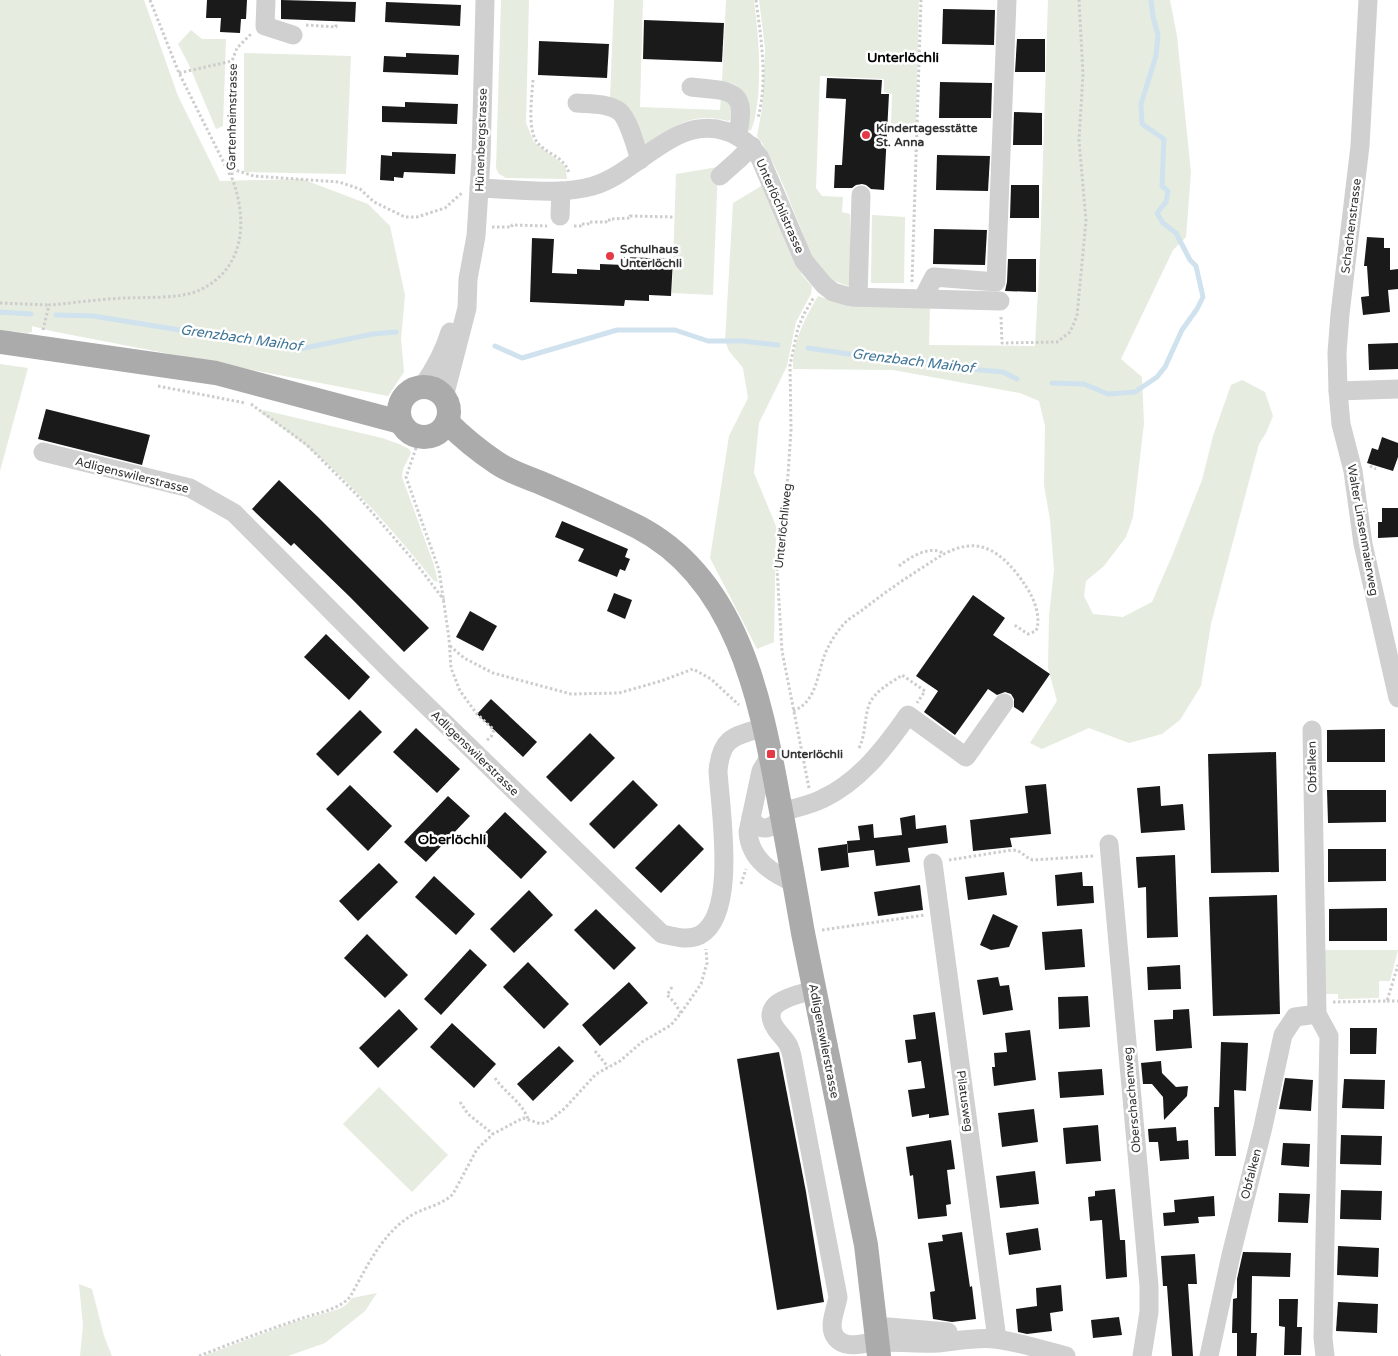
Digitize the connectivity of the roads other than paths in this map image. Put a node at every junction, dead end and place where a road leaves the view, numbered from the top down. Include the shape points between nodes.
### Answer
1 (266, 0) edge
2 (485, 0) edge
3 (1007, 0) edge
4 (1368, 0) edge
5 (301, 30) road end
6 (691, 87) dead end
7 (577, 103) dead end
8 (744, 141) junction
9 (640, 160) junction
10 (720, 176) dead end
11 (565, 187) junction
12 (472, 189) junction
13 (861, 195) dead end
14 (567, 221) road end
15 (468, 279) junction
16 (858, 297) junction
17 (918, 298) junction
18 (1000, 301) road end
19 (0, 342) edge
20 (422, 387) junction
21 (1398, 389) edge
22 (1338, 392) junction
23 (444, 397) junction
24 (400, 413) junction
25 (432, 435) junction
26 (43, 452) dead end
27 (1398, 698) edge
28 (1004, 703) dead end
29 (765, 727) junction
30 (1312, 730) dead end
31 (771, 754) junction
32 (782, 812) junction
33 (752, 817) junction
34 (1109, 849) road end
35 (933, 863) road end
36 (796, 884) junction
37 (814, 990) junction
38 (1317, 1014) junction
39 (987, 1339) junction
40 (878, 1342) edge
41 (1066, 1356) edge
42 (1142, 1356) edge
43 (1209, 1356) edge
44 (1325, 1356) edge

1 - 5 street via 265,26
2 - 12 street, Hünenbergstrasse
3 - 17 street via 996,282 934,277
4 - 22 street, Schachenstrasse via 1360,146 1337,353
6 - 8 street via 722,90 736,96 740,102
7 - 9 street via 620,112
8 - 9 street via 716,128 698,128 673,138
8 - 10 street via 738,160
8 - 16 street, Unterlöchlistrasse via 760,158 804,261 824,285 842,295
9 - 11 street via 602,183 574,191
11 - 12 street
11 - 14 street
12 - 15 street, Hünenbergstrasse via 476,236
13 - 16 street
15 - 20 street, Hünenbergstrasse via 443,352
15 - 23 street, Hünenbergstrasse via 468,308
16 - 17 street, Unterlöchlistrasse
17 - 18 street, Unterlöchlistrasse
19 - 24 main road via 216,373 256,373 345,394
20 - 23 main road via 434,389
20 - 24 main road via 405,396
21 - 22 street
22 - 27 street, Walter Linsenmaierweg via 1363,544
23 - 25 main road via 449,413
24 - 25 main road via 406,430 414,436 424,438
25 - 29 main road, Adligenswilerstrasse via 470,458 498,464 640,528 686,562 718,603 739,644
26 - 29 street, Adligenswilerstrasse via 190,488 234,513 393,673 662,934 692,937 711,923 723,891 725,871 719,757 725,744 736,736
28 - 32 street via 966,757 908,715 870,763 840,790 810,794
29 - 31 main road, Adligenswilerstrasse
30 - 38 street, Obfalken
31 - 32 main road, Adligenswilerstrasse
31 - 33 street via 761,771
32 - 33 street via 777,823 766,828 755,824
32 - 36 main road, Adligenswilerstrasse
33 - 36 street via 748,832 752,851 758,860
34 - 42 street, Oberschachenweg via 1149,1286 1149,1312
35 - 39 street, Pilatusweg
36 - 37 main road, Adligenswilerstrasse
37 - 40 main road, Adligenswilerstrasse via 866,1245
37 - 40 street via 779,1001 772,1021 789,1044 792,1056 838,1298 832,1332 843,1343
38 - 43 street, Obfalken via 1295,1017 1283,1035
38 - 44 street, Obfalken via 1329,1036
39 - 40 street via 916,1344
39 - 41 street

